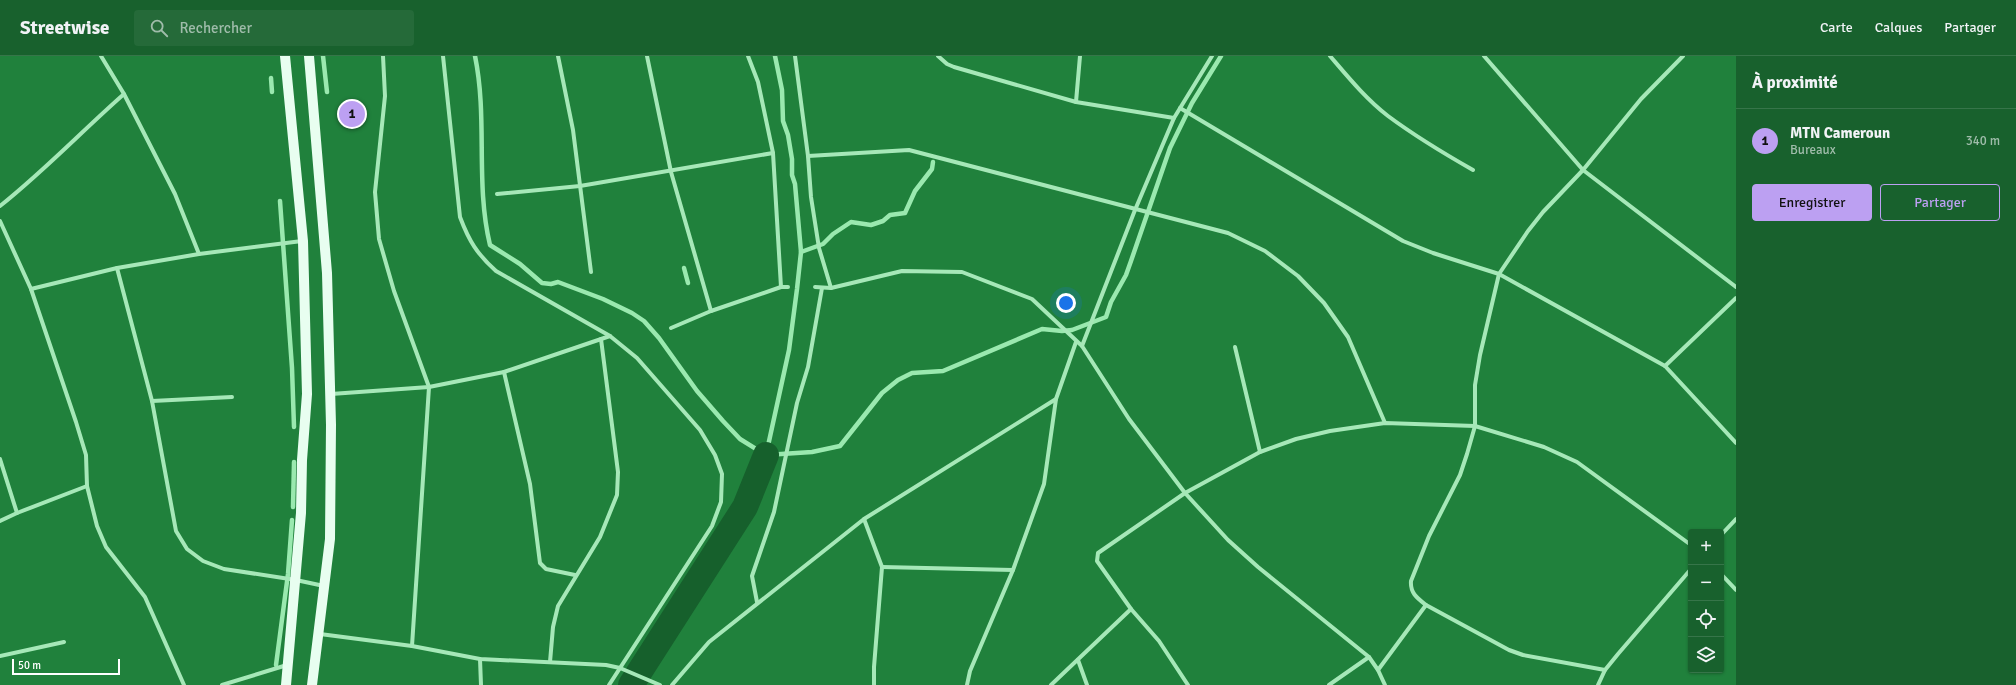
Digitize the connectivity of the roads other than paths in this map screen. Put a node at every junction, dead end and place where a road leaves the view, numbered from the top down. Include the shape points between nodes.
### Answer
1 (101, 56) edge
2 (285, 56) edge
3 (309, 56) edge
4 (383, 56) edge
5 (443, 56) edge
6 (558, 56) edge
7 (647, 56) edge
8 (748, 56) edge
9 (796, 56) edge
10 (938, 56) edge
11 (1080, 56) edge
12 (1212, 56) edge
13 (1330, 56) edge
14 (1484, 56) edge
15 (1683, 56) edge
16 (124, 94) junction
17 (1076, 102) junction
18 (1180, 108) junction
19 (1174, 118) junction
20 (772, 153) junction
21 (808, 156) junction
22 (1473, 170) dead end
23 (1583, 170) junction
24 (671, 172) junction
25 (580, 186) junction
26 (497, 194) dead end
27 (0, 206) edge
28 (1134, 210) junction
29 (0, 222) edge
30 (303, 241) junction
31 (198, 254) junction
32 (117, 268) junction
33 (591, 272) dead end
34 (1499, 274) junction
35 (781, 287) junction
36 (788, 287) dead end
37 (815, 287) dead end
38 (1736, 287) edge
39 (822, 288) junction
40 (832, 288) junction
41 (31, 289) junction
42 (1736, 298) edge
43 (711, 311) junction
44 (671, 328) dead end
45 (610, 336) junction
46 (601, 339) junction
47 (1076, 342) junction
48 (1082, 346) junction
49 (1235, 348) dead end
50 (1665, 366) junction
51 (504, 372) junction
52 (429, 387) junction
53 (330, 394) junction
54 (232, 397) dead end
55 (1056, 399) junction
56 (152, 401) junction
57 (1385, 423) junction
58 (1475, 426) junction
59 (1736, 443) edge
60 (1260, 452) junction
61 (0, 460) edge
62 (87, 486) junction
63 (1185, 493) junction
64 (17, 513) junction
65 (864, 519) junction
66 (1736, 519) edge
67 (0, 521) edge
68 (1724, 532) edge
69 (1688, 543) edge
70 (882, 567) junction
71 (1014, 570) junction
72 (1688, 573) edge
73 (575, 575) junction
74 (1724, 577) edge
75 (296, 580) junction
76 (324, 586) junction
77 (1736, 590) edge
78 (757, 602) junction
79 (1426, 605) junction
80 (1131, 609) junction
81 (319, 634) junction
82 (64, 642) dead end
83 (412, 646) junction
84 (0, 656) edge
85 (1369, 657) junction
86 (480, 659) junction
87 (1078, 660) junction
88 (550, 662) junction
89 (289, 664) junction
90 (620, 668) junction
91 (1378, 670) junction
92 (1605, 670) junction
93 (184, 685) edge
94 (222, 685) edge
95 (286, 685) edge
96 (312, 685) edge
97 (481, 685) edge
98 (609, 685) edge
99 (659, 685) edge
100 (672, 685) edge
101 (874, 685) edge
102 (967, 685) edge
103 (1051, 685) edge
104 (1087, 685) edge
105 (1188, 685) edge
106 (1328, 685) edge
107 (1385, 685) edge
108 (1598, 685) edge

1 - 16 street
2 - 30 main road
3 - 53 main road via 327,272
4 - 52 street via 385,96 375,192 379,239 394,291
5 - 45 street via 460,217 467,237 481,258 496,271
6 - 25 street via 573,130
7 - 24 street
8 - 20 street via 758,82
9 - 21 street
10 - 17 street via 954,67
11 - 17 street
12 - 18 street
13 - 22 street via 1386,115 1431,146
14 - 23 street
15 - 23 street via 1641,99
16 - 27 street via 64,147 29,183
16 - 31 street via 175,194
17 - 19 street
18 - 19 street
18 - 34 street via 1403,240 1433,253
19 - 28 street
20 - 24 street
20 - 35 street
21 - 28 street via 909,150
21 - 40 street via 818,241
23 - 34 street via 1528,231
23 - 38 street
24 - 25 street
24 - 43 street
25 - 26 street
25 - 33 street
28 - 48 street
28 - 57 street via 1228,233 1265,251 1298,276 1324,303 1348,337
29 - 41 street
30 - 31 street
30 - 75 main road via 307,394
31 - 32 street
32 - 41 street
32 - 56 street
34 - 50 street
34 - 58 street via 1475,385
35 - 36 street
35 - 43 street
37 - 39 street
39 - 40 street
39 - 78 street via 808,367 797,403 774,512 752,576
40 - 47 street via 902,271 962,272 1032,299
41 - 62 street via 86,455
42 - 50 street
43 - 44 street
45 - 46 street
45 - 90 street via 637,358 700,430 715,455 722,474 721,502 712,526
46 - 51 street
46 - 73 street via 618,472 617,495 604,530
47 - 48 street
47 - 55 street
48 - 63 street via 1129,419
49 - 60 street
50 - 59 street
51 - 52 street
51 - 73 street via 530,484 540,563 546,569
52 - 53 street
52 - 83 street
53 - 76 main road via 330,539
54 - 56 street
55 - 65 street
55 - 71 street via 1044,484
56 - 75 street via 176,531 187,549 203,561 224,569
57 - 58 street
57 - 60 street via 1330,431 1296,439
58 - 69 street via 1544,447 1577,462
58 - 79 street via 1460,474 1429,536 1411,581 1410,588 1413,594
60 - 63 street
61 - 64 street
62 - 64 street
62 - 93 street via 97,526 106,547 145,596
63 - 80 street via 1098,553 1097,561
63 - 85 street via 1228,540 1258,567
64 - 67 street
65 - 70 street
65 - 78 street
66 - 68 street
70 - 71 street
70 - 101 street
71 - 102 street via 970,671
72 - 92 street
73 - 88 street via 558,606
74 - 77 street
75 - 76 street
75 - 89 main road
76 - 81 main road
78 - 100 street via 709,642
79 - 91 street
79 - 92 street via 1523,656
80 - 87 street
80 - 105 street via 1159,641
81 - 83 street
81 - 96 main road
82 - 84 street
83 - 86 street
85 - 91 street
85 - 106 street
86 - 88 street
86 - 97 street
87 - 103 street
87 - 104 street
88 - 90 street
89 - 94 street
89 - 95 main road
90 - 98 street
90 - 99 street
91 - 107 street
92 - 108 street

